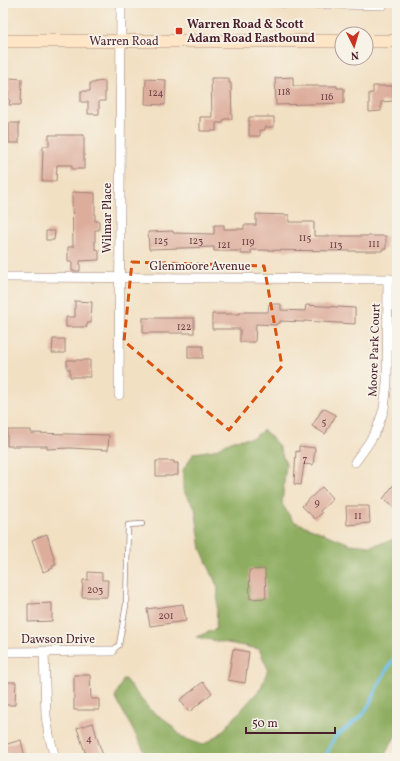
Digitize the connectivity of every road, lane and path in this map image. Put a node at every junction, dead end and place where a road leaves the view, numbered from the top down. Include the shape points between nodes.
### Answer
1 (121, 3) edge
2 (285, 3) edge
3 (383, 5) dead end
4 (3, 41) edge
5 (120, 41) junction
6 (334, 41) edge
7 (374, 41) edge
8 (397, 41) edge
9 (3, 277) edge
10 (119, 277) junction
11 (392, 279) edge
12 (119, 395) dead end
13 (355, 462) dead end
14 (142, 524) dead end
15 (112, 651) joint
16 (3, 652) edge
17 (44, 652) junction
18 (56, 758) edge

1 - 5 street, Wilmar Place
2 - 3 street
4 - 5 street, Warren Road
5 - 6 street, Warren Road
5 - 10 street, Wilmar Place
7 - 8 street
9 - 10 street, Glenmoore Avenue
10 - 11 street, Glenmoore Avenue
10 - 12 street, Wilmar Place
11 - 13 street, Moore Park Court via 384,409 377,429
14 - 15 lane via 128,525 126,605 119,645
15 - 17 street, Dawson Drive
16 - 17 street, Dawson Drive
17 - 18 street via 46,716

